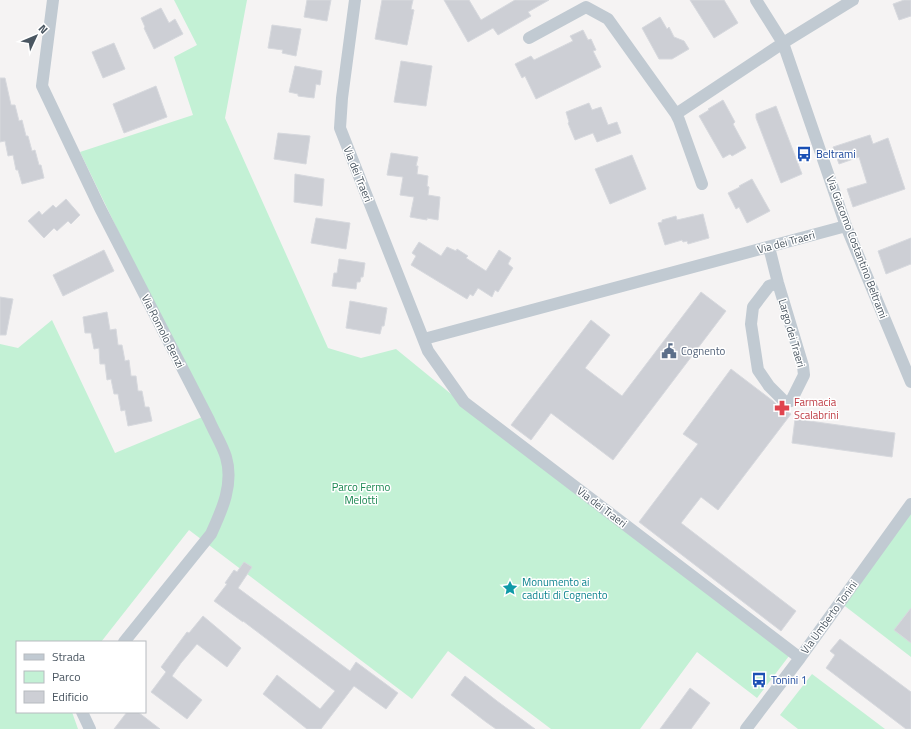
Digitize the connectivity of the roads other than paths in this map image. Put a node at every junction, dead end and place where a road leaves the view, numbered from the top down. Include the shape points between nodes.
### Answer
1 (53, 0) edge
2 (355, 0) edge
3 (756, 0) edge
4 (853, 0) edge
5 (529, 38) dead end
6 (783, 43) junction
7 (676, 114) junction
8 (702, 184) dead end
9 (846, 226) junction
10 (769, 247) junction
11 (778, 283) junction
12 (424, 339) junction
13 (911, 382) edge
14 (911, 504) edge
15 (125, 641) edge
16 (800, 658) junction
17 (82, 713) edge
18 (90, 729) edge
19 (746, 729) edge

1 - 15 street, Via Romolo Benzi via 42,86 100,208 216,434 226,456 228,472 228,490 221,514 211,534
2 - 12 street, Via dei Traeri via 340,128
3 - 6 street, Via Giacomo Costantino Beltrami
4 - 6 street
5 - 7 street via 586,7 608,19
6 - 7 street
6 - 9 street, Via Giacomo Costantino Beltrami
7 - 8 street
9 - 10 street, Via dei Traeri
9 - 13 street, Via Giacomo Costantino Beltrami
10 - 11 street, Largo dei Traeri
10 - 12 street, Via dei Traeri
11 - 11 street, Largo dei Traeri via 769,286 752,306 750,324 758,370 785,402 791,401 804,374
12 - 16 street, Via dei Traeri via 428,350 464,402
14 - 16 street, Via Umberto Tonini
16 - 19 street, Via Umberto Tonini
17 - 18 street

